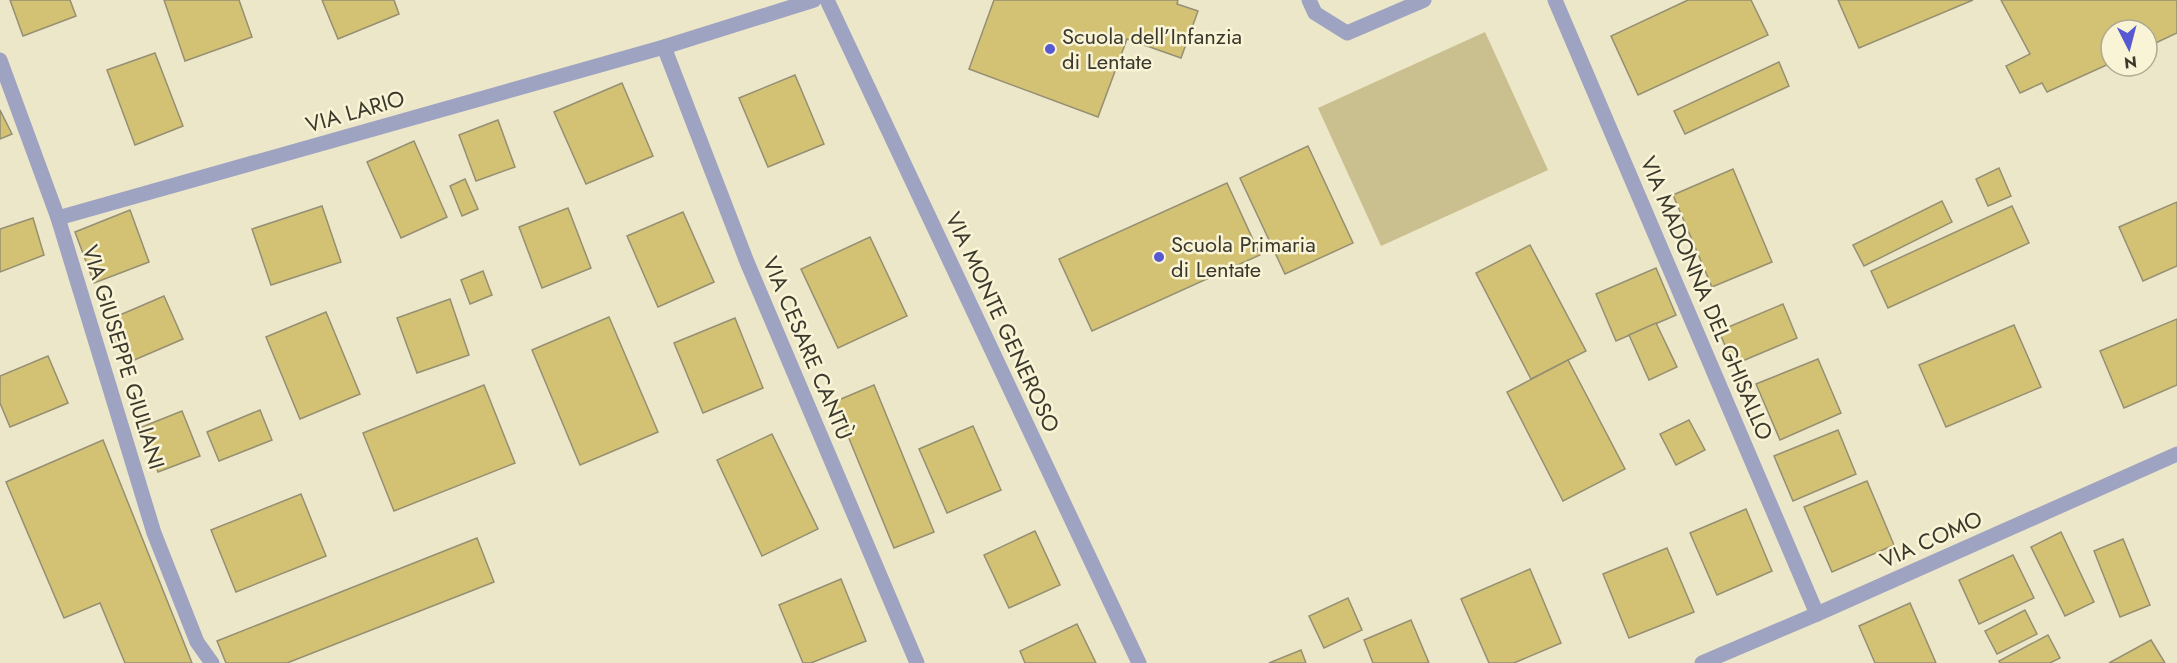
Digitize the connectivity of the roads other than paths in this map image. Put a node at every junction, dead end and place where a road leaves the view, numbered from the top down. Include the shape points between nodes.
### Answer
1 (814, 0) edge
2 (827, 0) edge
3 (1309, 0) edge
4 (1424, 0) edge
5 (1555, 0) edge
6 (664, 47) junction
7 (0, 60) edge
8 (58, 218) junction
9 (2177, 454) edge
10 (1817, 614) junction
11 (212, 663) edge
12 (917, 663) edge
13 (1139, 663) edge
14 (1702, 663) edge

1 - 6 street, VIA LARIO
2 - 13 street, VIA MONTE GENEROSO
3 - 4 street via 1315,14 1347,33
5 - 10 street, VIA MADONNA DEL GHISALLO
6 - 8 street, VIA LARIO
6 - 12 street, VIA CESARE CANTÙ via 747,262
7 - 8 street, VIA GIUSEPPE GIULIANI
8 - 11 street, VIA GIUSEPPE GIULIANI via 153,533 197,642
9 - 10 street, VIA COMO
10 - 14 street, VIA COMO

